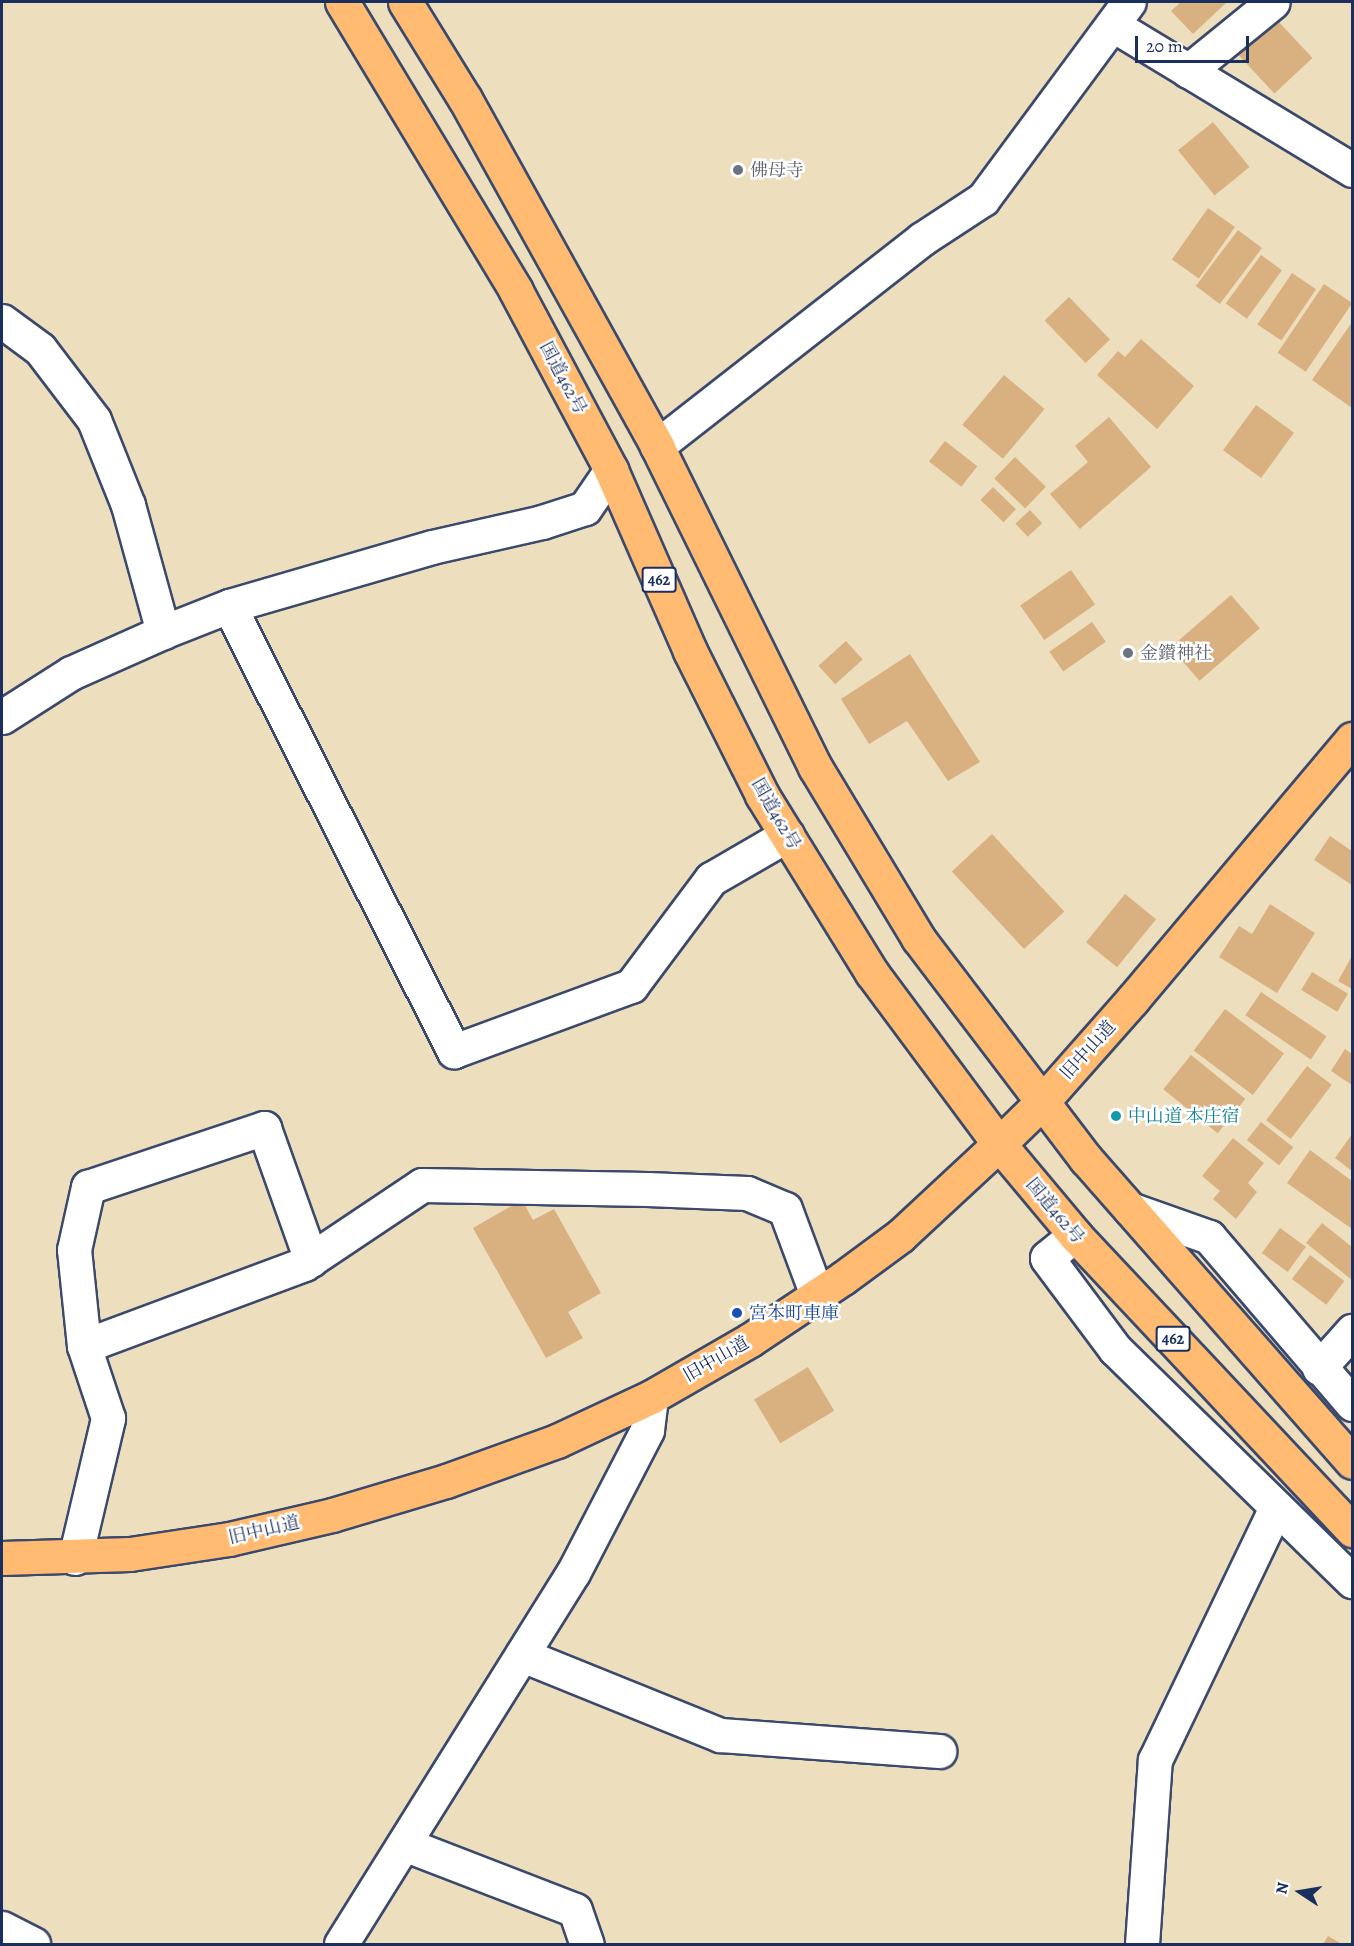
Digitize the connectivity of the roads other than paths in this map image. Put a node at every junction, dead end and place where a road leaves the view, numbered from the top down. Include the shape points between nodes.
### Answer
1 (342, 2) edge
2 (405, 2) edge
3 (1273, 2) edge
4 (1121, 13) edge
5 (1188, 71) junction
6 (1353, 170) edge
7 (2, 321) edge
8 (657, 446) junction
9 (611, 470) junction
10 (229, 606) junction
11 (163, 632) junction
12 (2, 717) edge
13 (1353, 739) edge
14 (787, 835) junction
15 (1042, 1102) junction
16 (999, 1144) junction
17 (1130, 1209) junction
18 (1075, 1235) junction
19 (311, 1260) junction
20 (817, 1295) junction
21 (1353, 1331) edge
22 (84, 1346) junction
23 (1319, 1368) junction
24 (651, 1397) junction
25 (1353, 1404) edge
26 (1353, 1462) edge
27 (1276, 1508) junction
28 (1353, 1530) edge
29 (2, 1558) edge
30 (75, 1558) junction
31 (1353, 1581) edge
32 (522, 1655) junction
33 (939, 1751) dead end
34 (404, 1844) junction
35 (2, 1928) edge
36 (33, 1944) edge
37 (341, 1944) edge
38 (587, 1944) edge
39 (1142, 1944) edge

1 - 9 main road, 国道462号 / 462 via 516,291
2 - 8 main road via 471,109
3 - 5 street
4 - 5 street
4 - 8 street via 983,199 922,239
5 - 6 street
7 - 11 street via 40,349 94,420 128,505
8 - 15 main road via 815,767 918,938
9 - 10 street via 585,508 565,516 432,546
9 - 14 main road, 国道462号 / 462 via 690,651 762,795
10 - 11 street
10 - 14 street via 454,1051 631,986 711,879
11 - 12 street via 71,673
13 - 15 main road, 旧中山道
14 - 16 main road, 国道462号 / 462 via 872,973
15 - 16 main road, 旧中山道
15 - 17 main road
16 - 18 main road, 国道462号 / 462
16 - 20 main road, 旧中山道 via 900,1236
17 - 23 street via 1209,1237
17 - 26 main road
18 - 27 street via 1047,1258 1115,1349
18 - 28 main road, 国道462号 / 462
19 - 20 street via 422,1185 747,1193 785,1209
19 - 22 street
19 - 22 street via 264,1128 88,1187 74,1250
20 - 24 main road, 旧中山道 via 750,1340
21 - 23 street
22 - 30 street via 108,1418
23 - 25 street
24 - 30 main road, 旧中山道 via 557,1441 446,1481 332,1515 229,1539
24 - 32 street via 647,1430 573,1573
27 - 31 street
27 - 39 street via 1155,1760
29 - 30 main road, 旧中山道
32 - 33 street via 720,1735
32 - 34 street
34 - 37 street
34 - 38 street via 575,1910
35 - 36 street

